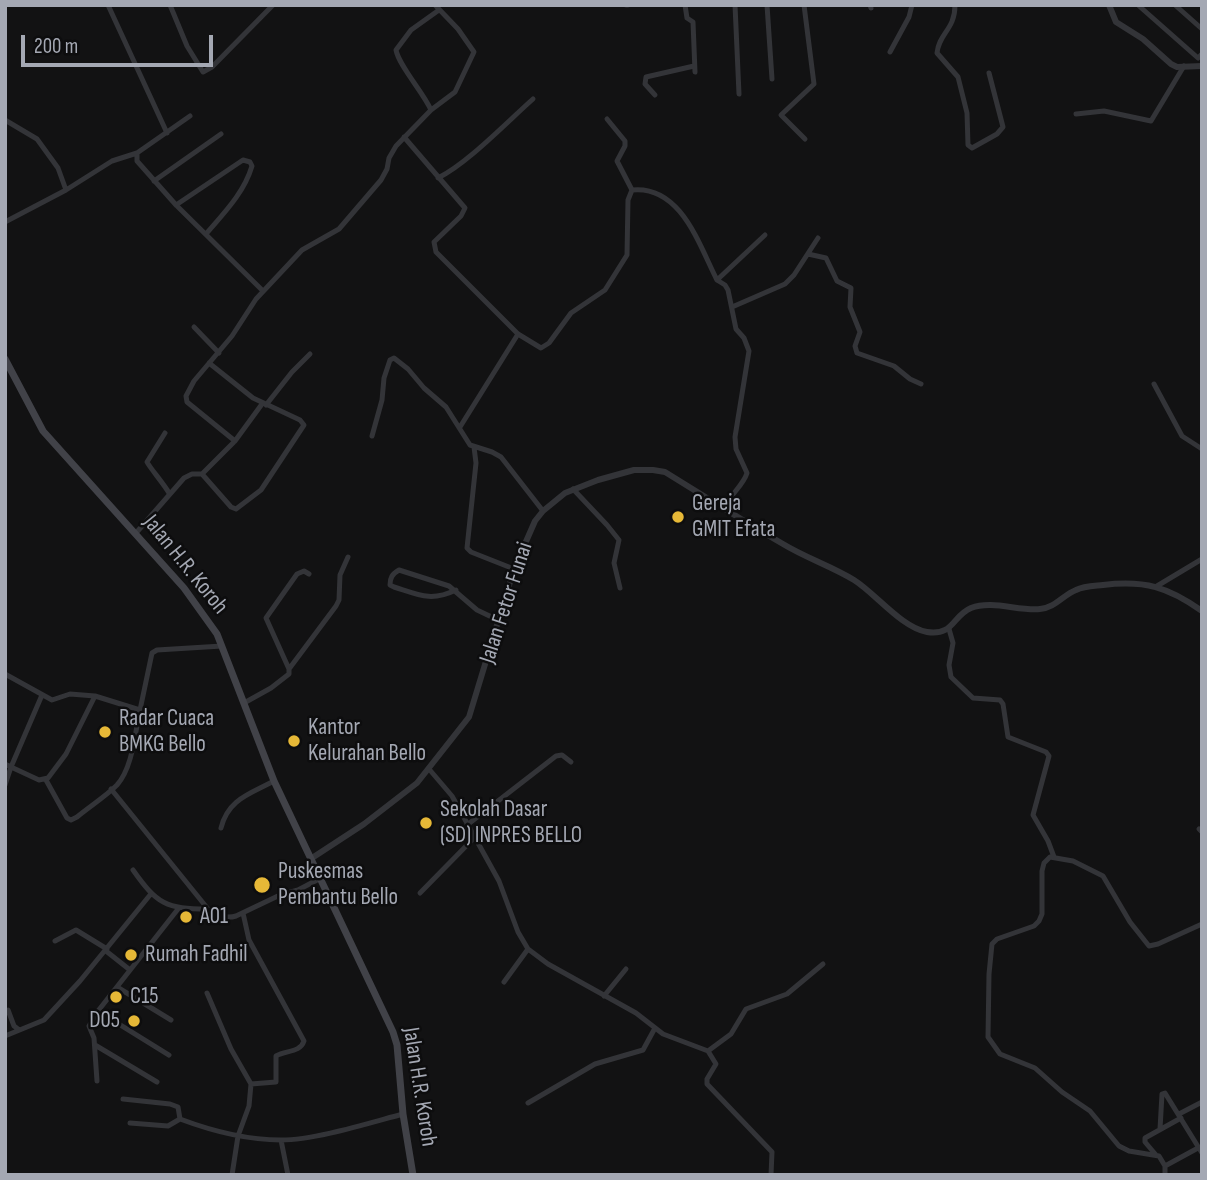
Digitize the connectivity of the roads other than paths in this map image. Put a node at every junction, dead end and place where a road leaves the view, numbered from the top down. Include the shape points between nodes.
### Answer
1 (108, 5) edge
2 (170, 5) edge
3 (272, 5) edge
4 (684, 5) edge
5 (735, 5) edge
6 (767, 5) edge
7 (804, 5) edge
8 (912, 5) edge
9 (955, 5) edge
10 (1109, 5) edge
11 (1138, 5) edge
12 (1175, 5) edge
13 (437, 8) edge
14 (1202, 29) edge
15 (890, 52) dead end
16 (1202, 54) edge
17 (1185, 65) junction
18 (1202, 66) edge
19 (989, 73) dead end
20 (772, 79) dead end
21 (738, 94) dead end
22 (655, 95) dead end
23 (533, 99) dead end
24 (431, 110) junction
25 (1076, 114) dead end
26 (190, 116) dead end
27 (607, 119) dead end
28 (5, 120) edge
29 (167, 134) junction
30 (221, 134) dead end
31 (404, 137) junction
32 (804, 139) dead end
33 (136, 153) junction
34 (438, 178) junction
35 (154, 181) junction
36 (66, 190) junction
37 (632, 190) junction
38 (176, 205) junction
39 (5, 222) edge
40 (206, 234) junction
41 (765, 235) dead end
42 (818, 238) dead end
43 (808, 254) junction
44 (717, 280) junction
45 (263, 291) junction
46 (732, 307) junction
47 (194, 327) dead end
48 (517, 334) junction
49 (219, 353) junction
50 (310, 354) dead end
51 (5, 359) edge
52 (208, 363) junction
53 (921, 384) dead end
54 (1154, 384) dead end
55 (264, 404) junction
56 (460, 427) junction
57 (165, 433) dead end
58 (372, 436) dead end
59 (235, 441) junction
60 (474, 447) junction
61 (1202, 449) edge
62 (202, 474) junction
63 (573, 489) junction
64 (169, 493) junction
65 (725, 508) junction
66 (543, 511) junction
67 (136, 533) junction
68 (348, 557) dead end
69 (1202, 559) edge
70 (514, 569) junction
71 (309, 574) dead end
72 (1157, 586) junction
73 (620, 588) dead end
74 (456, 590) junction
75 (1202, 611) edge
76 (498, 620) junction
77 (949, 629) junction
78 (222, 646) junction
79 (289, 669) junction
80 (5, 674) edge
81 (42, 695) junction
82 (95, 696) junction
83 (244, 703) junction
84 (140, 709) junction
85 (571, 762) dead end
86 (8, 765) edge
87 (429, 769) junction
88 (47, 780) junction
89 (274, 781) junction
90 (5, 785) edge
91 (111, 789) junction
92 (467, 824) junction
93 (221, 828) dead end
94 (474, 838) junction
95 (1054, 857) junction
96 (312, 858) junction
97 (133, 870) dead end
98 (319, 879) junction
99 (420, 893) dead end
100 (150, 895) junction
101 (178, 909) junction
102 (208, 909) junction
103 (243, 913) junction
104 (1202, 924) edge
105 (55, 941) dead end
106 (528, 949) junction
107 (106, 950) junction
108 (822, 964) dead end
109 (626, 969) dead end
110 (130, 970) junction
111 (504, 982) dead end
112 (117, 987) junction
113 (207, 993) dead end
114 (604, 996) junction
115 (8, 1010) dead end
116 (97, 1011) junction
117 (172, 1020) dead end
118 (656, 1028) junction
119 (18, 1029) junction
120 (5, 1036) edge
121 (95, 1045) junction
122 (708, 1051) junction
123 (169, 1055) dead end
124 (97, 1081) dead end
125 (157, 1082) dead end
126 (251, 1084) junction
127 (123, 1099) dead end
128 (1202, 1102) edge
129 (528, 1103) dead end
130 (403, 1114) junction
131 (1180, 1116) junction
132 (180, 1119) junction
133 (130, 1123) dead end
134 (1160, 1129) junction
135 (238, 1136) junction
136 (281, 1140) junction
137 (1200, 1151) edge
138 (1156, 1154) junction
139 (1165, 1166) junction
140 (232, 1175) edge
141 (288, 1175) edge
142 (413, 1175) edge
143 (771, 1175) edge
144 (1165, 1175) edge

1 - 29 street
2 - 3 street via 203,72
4 - 22 street via 692,22 695,69 646,76 645,84
5 - 21 street
6 - 20 street
7 - 32 street via 814,84 781,116
8 - 15 street
9 - 19 street via 954,20 937,53 956,74 972,148 1003,127
10 - 17 street via 1116,22 1171,64
11 - 16 street via 1198,58
12 - 14 street
13 - 24 street via 396,50
13 - 24 street via 474,54 458,88
17 - 18 street
17 - 25 street via 1151,121 1104,111
23 - 34 street
24 - 31 street
26 - 29 street
27 - 37 street via 625,142 617,162
28 - 36 street via 37,139 58,168
29 - 33 street
30 - 35 street
31 - 34 street
31 - 45 street via 381,180 339,229 302,250
33 - 35 street via 141,168
33 - 36 street via 111,161
34 - 48 street via 465,208 434,242 434,249
35 - 38 street
36 - 39 street
37 - 44 street via 647,191 671,203 689,222
37 - 48 street via 626,258 605,290 571,313 544,348
38 - 40 street
38 - 40 street via 243,160 250,162 237,197
40 - 45 street
41 - 44 street
42 - 43 street
43 - 46 street via 785,284
43 - 53 street via 826,258 837,281 851,288 850,307 860,332 857,353 894,366
44 - 46 street via 725,285
45 - 49 street
46 - 65 street via 736,329 749,351 735,436 747,472
47 - 49 street
48 - 56 street
49 - 52 street
50 - 55 street
51 - 67 main road, Jalan H.R. Koroh via 43,431
52 - 55 street
52 - 59 street via 186,400
54 - 61 street via 1182,436
55 - 59 street
55 - 62 street via 303,425 261,490 234,509
56 - 58 street via 414,374 392,358
56 - 60 street
57 - 64 street via 148,466
59 - 62 street
60 - 66 street via 498,455
60 - 70 street via 467,548
62 - 64 street via 189,475
63 - 65 street, Jalan Fetor Funai via 634,470 653,470 665,472
63 - 66 street, Jalan Fetor Funai
63 - 73 street via 617,537 615,566
64 - 67 street
65 - 77 street, Jalan Fetor Funai via 855,580 914,627 927,632
66 - 70 street, Jalan Fetor Funai
67 - 78 main road, Jalan H.R. Koroh via 191,596
68 - 79 street via 336,606
69 - 72 street
70 - 76 street, Jalan Fetor Funai
71 - 79 street via 297,574 267,618
72 - 75 street
72 - 77 street via 1084,587 1037,610 972,608
74 - 74 street via 399,570 390,581 390,586 433,598
74 - 76 street via 477,610
76 - 87 street, Jalan Fetor Funai via 470,717
77 - 95 street via 951,677 973,698 1000,700 1008,737 1049,755 1033,811
78 - 83 main road, Jalan H.R. Koroh
78 - 84 street via 152,653
79 - 83 street via 284,679
80 - 81 street
81 - 82 street via 53,700 64,695
81 - 86 street
82 - 84 street
82 - 88 street via 66,754
83 - 89 main road, Jalan H.R. Koroh
84 - 91 street via 125,772
85 - 92 street via 560,755 550,760
86 - 88 street
86 - 90 street
87 - 92 street via 453,796
87 - 96 street, Jalan Fetor Funai via 391,804
88 - 91 street via 69,820
89 - 93 street via 232,805
89 - 96 main road, Jalan H.R. Koroh
91 - 102 street
92 - 94 street
94 - 99 street
94 - 106 street via 499,881
95 - 104 street via 1103,876 1149,946
95 - 138 street via 1046,860 1042,871 1040,921 993,942 988,1037 1000,1054 1035,1068 1090,1111 1119,1146
96 - 98 main road, Jalan H.R. Koroh
97 - 100 street
98 - 103 street
98 - 130 main road, Jalan H.R. Koroh via 393,1032
100 - 101 street
100 - 107 street
101 - 102 street
101 - 110 street
102 - 103 street via 228,917
103 - 126 street via 248,940 304,1041 297,1050 276,1056 276,1082
105 - 107 street via 76,930
106 - 111 street
106 - 114 street
107 - 110 street
107 - 119 street via 39,1024
108 - 122 street via 788,993 748,1008 731,1034
109 - 114 street
110 - 112 street
112 - 116 street
112 - 117 street
113 - 126 street
114 - 118 street
115 - 119 street
116 - 121 street via 89,1026
116 - 123 street
118 - 122 street
118 - 129 street via 643,1050 595,1064
119 - 120 street
121 - 124 street
121 - 125 street
122 - 143 street via 716,1064 708,1086 772,1152
126 - 135 street
127 - 132 street via 170,1104 178,1107
128 - 131 street
130 - 136 street
130 - 142 main road, Jalan H.R. Koroh
131 - 134 street
131 - 134 street via 1163,1092
131 - 137 street
132 - 133 street via 168,1126
132 - 135 street
134 - 138 street via 1145,1138
135 - 136 street
135 - 140 street
136 - 141 street
137 - 139 street
138 - 139 street
139 - 144 street

